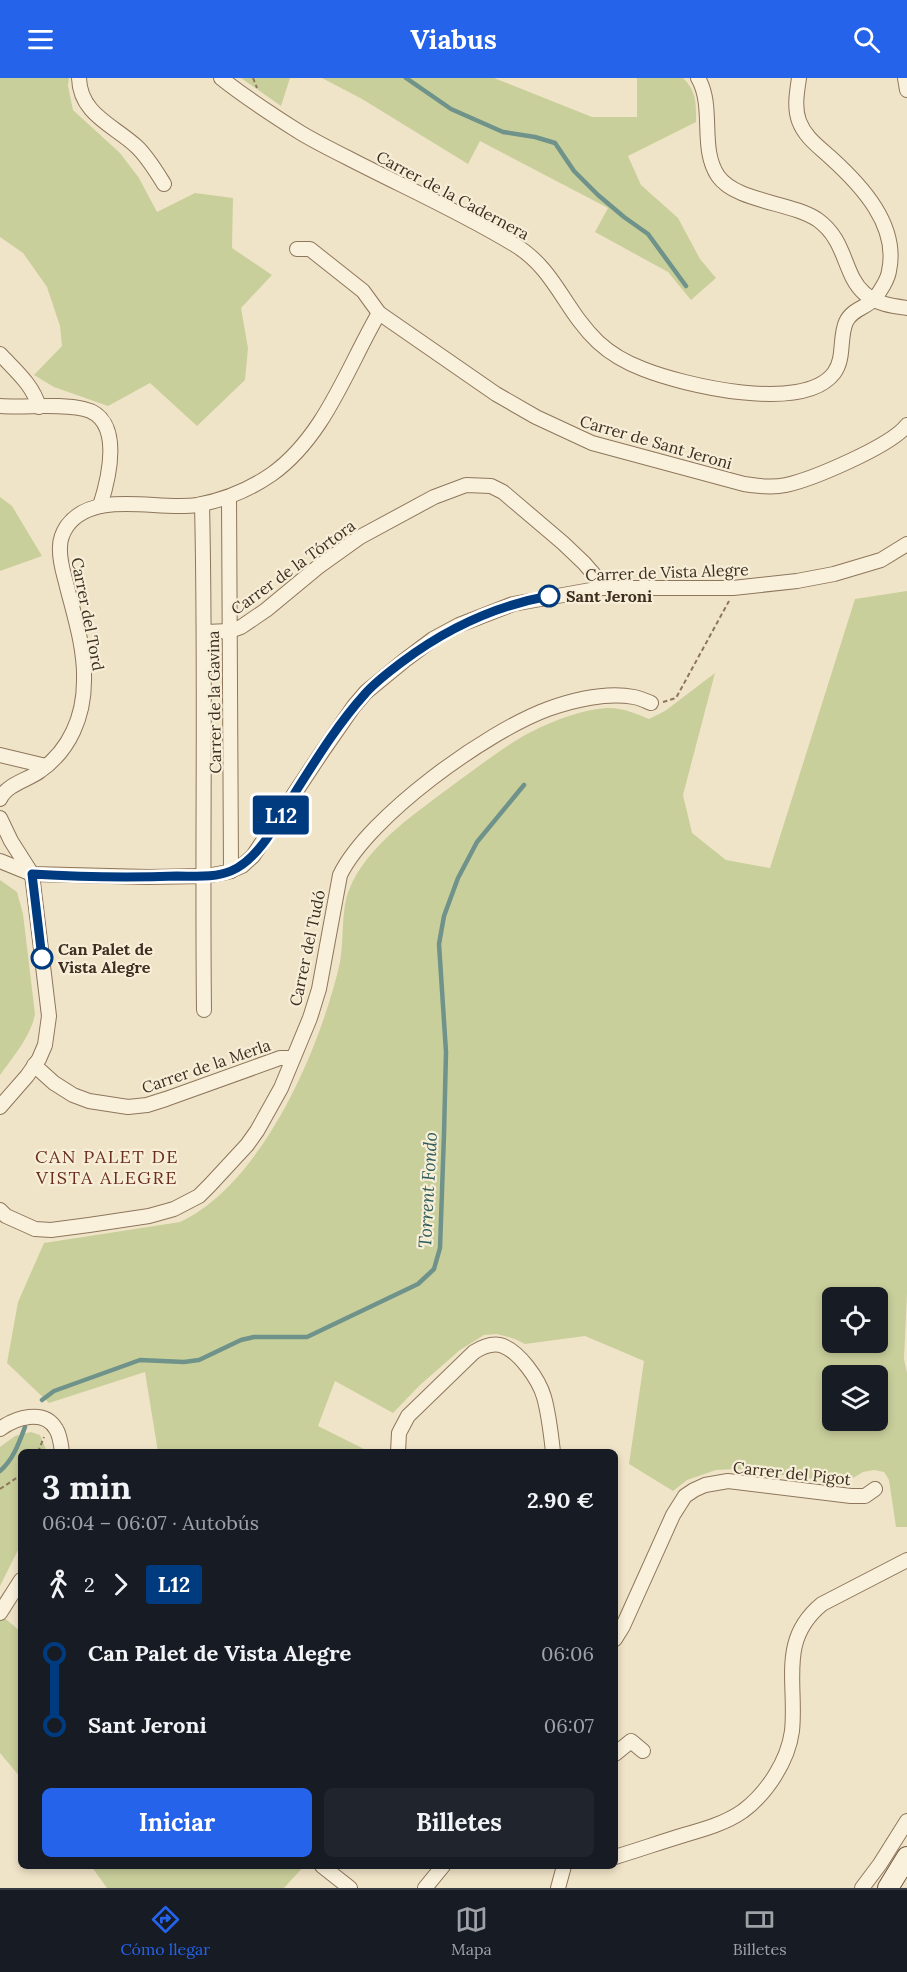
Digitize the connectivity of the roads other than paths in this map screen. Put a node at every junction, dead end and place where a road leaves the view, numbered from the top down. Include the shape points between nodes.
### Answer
1 (79, 78) edge
2 (221, 78) edge
3 (698, 78) edge
4 (799, 78) edge
5 (905, 78) edge
6 (907, 90) edge
7 (164, 184) dead end
8 (297, 249) dead end
9 (874, 300) junction
10 (907, 308) edge
11 (379, 313) junction
12 (0, 354) edge
13 (0, 406) edge
14 (39, 407) junction
15 (907, 425) edge
16 (229, 497) junction
17 (202, 504) junction
18 (100, 506) junction
19 (907, 544) edge
20 (602, 588) junction
21 (230, 631) junction
22 (205, 632) junction
23 (651, 703) road end
24 (0, 755) edge
25 (46, 766) junction
26 (0, 799) edge
27 (0, 818) edge
28 (0, 861) edge
29 (231, 871) junction
30 (32, 874) junction
31 (203, 876) junction
32 (204, 1010) dead end
33 (293, 1058) junction
34 (34, 1065) junction
35 (0, 1107) edge
36 (0, 1210) edge
37 (0, 1429) edge
38 (62, 1449) edge
39 (398, 1449) edge
40 (553, 1449) edge
41 (875, 1489) dead end
42 (907, 1560) edge
43 (18, 1585) edge
44 (0, 1613) edge
45 (618, 1634) edge
46 (643, 1751) dead end
47 (618, 1752) edge
48 (907, 1821) edge
49 (618, 1856) edge
50 (907, 1857) edge
51 (326, 1869) edge
52 (441, 1869) edge
53 (563, 1869) edge
54 (907, 1873) edge
55 (350, 1888) edge
56 (425, 1888) edge
57 (558, 1888) edge
58 (861, 1888) edge
59 (888, 1888) edge
60 (897, 1888) edge

1 - 7 street via 84,102 139,148
2 - 9 street, Carrer de la Cadernera via 302,134 495,233 531,256 597,341 622,360 644,370 709,388 753,393 776,394 815,387 834,373 851,314
3 - 9 street via 707,106 712,160 720,179 742,193 804,212 817,220 841,247 855,282
4 - 9 street via 799,121 816,146 855,181 884,224 891,263 889,275
5 - 6 street
8 - 11 street, Carrer de Sant Jeroni via 310,249 363,291
9 - 10 street
11 - 15 street, Carrer de Sant Jeroni via 496,394 565,432 592,443 744,484 770,487 808,478 877,447
11 - 16 street, Carrer del Tord via 330,406 306,442 273,473
12 - 14 street via 26,381
13 - 14 street
14 - 18 street via 84,409 96,413 104,422 110,447 109,469
16 - 17 street, Carrer del Tord
16 - 21 street, Carrer de la Gavina
17 - 18 street, Carrer del Tord
17 - 22 street, Carrer de la Gavina
18 - 25 street, Carrer del Tord via 67,526 60,545 60,560 80,638 84,689 73,732 65,748
19 - 20 street, Carrer de Vista Alegre via 881,560 797,581 733,588
20 - 21 street, Carrer de la Tórtora via 563,543 503,492 491,486 466,485 434,497 360,537 266,610
20 - 29 street, Carrer de Vista Alegre via 513,604 480,615 433,639 391,671 354,706 253,856
21 - 22 street, Carrer de la Tórtora
21 - 29 street, Carrer de la Gavina
22 - 31 street, Carrer de la Gavina
23 - 33 street, Carrer del Tudó via 634,697 595,698 548,709 524,720 414,792 372,831 347,859 340,875 320,988
24 - 25 street
25 - 26 street, Carrer del Tord via 7,789
27 - 30 street
28 - 30 street, Carrer de Vista Alegre
29 - 31 street, Carrer de Vista Alegre
30 - 31 street, Carrer de Vista Alegre
30 - 34 street via 49,1016 45,1045
31 - 32 street, Carrer de la Gavina
33 - 34 street, Carrer de la Merla via 280,1058 166,1099 128,1107 73,1095
33 - 36 street, Carrer del Tudó via 273,1103 247,1145 210,1185 186,1204 149,1216 51,1230 35,1229
34 - 35 street
37 - 38 street via 22,1417 37,1417 56,1428
39 - 40 street via 399,1433 408,1416 474,1352 483,1346 500,1345 514,1353 539,1382
41 - 45 street, Carrer del Pigot via 865,1496 851,1496 728,1481 694,1490 672,1515
42 - 49 street via 822,1604 803,1623 792,1662 793,1715 787,1751 755,1801 720,1824
43 - 44 street
46 - 47 street via 632,1741
48 - 58 street
50 - 59 main road
51 - 55 street
52 - 56 street
53 - 57 street
54 - 60 main road

